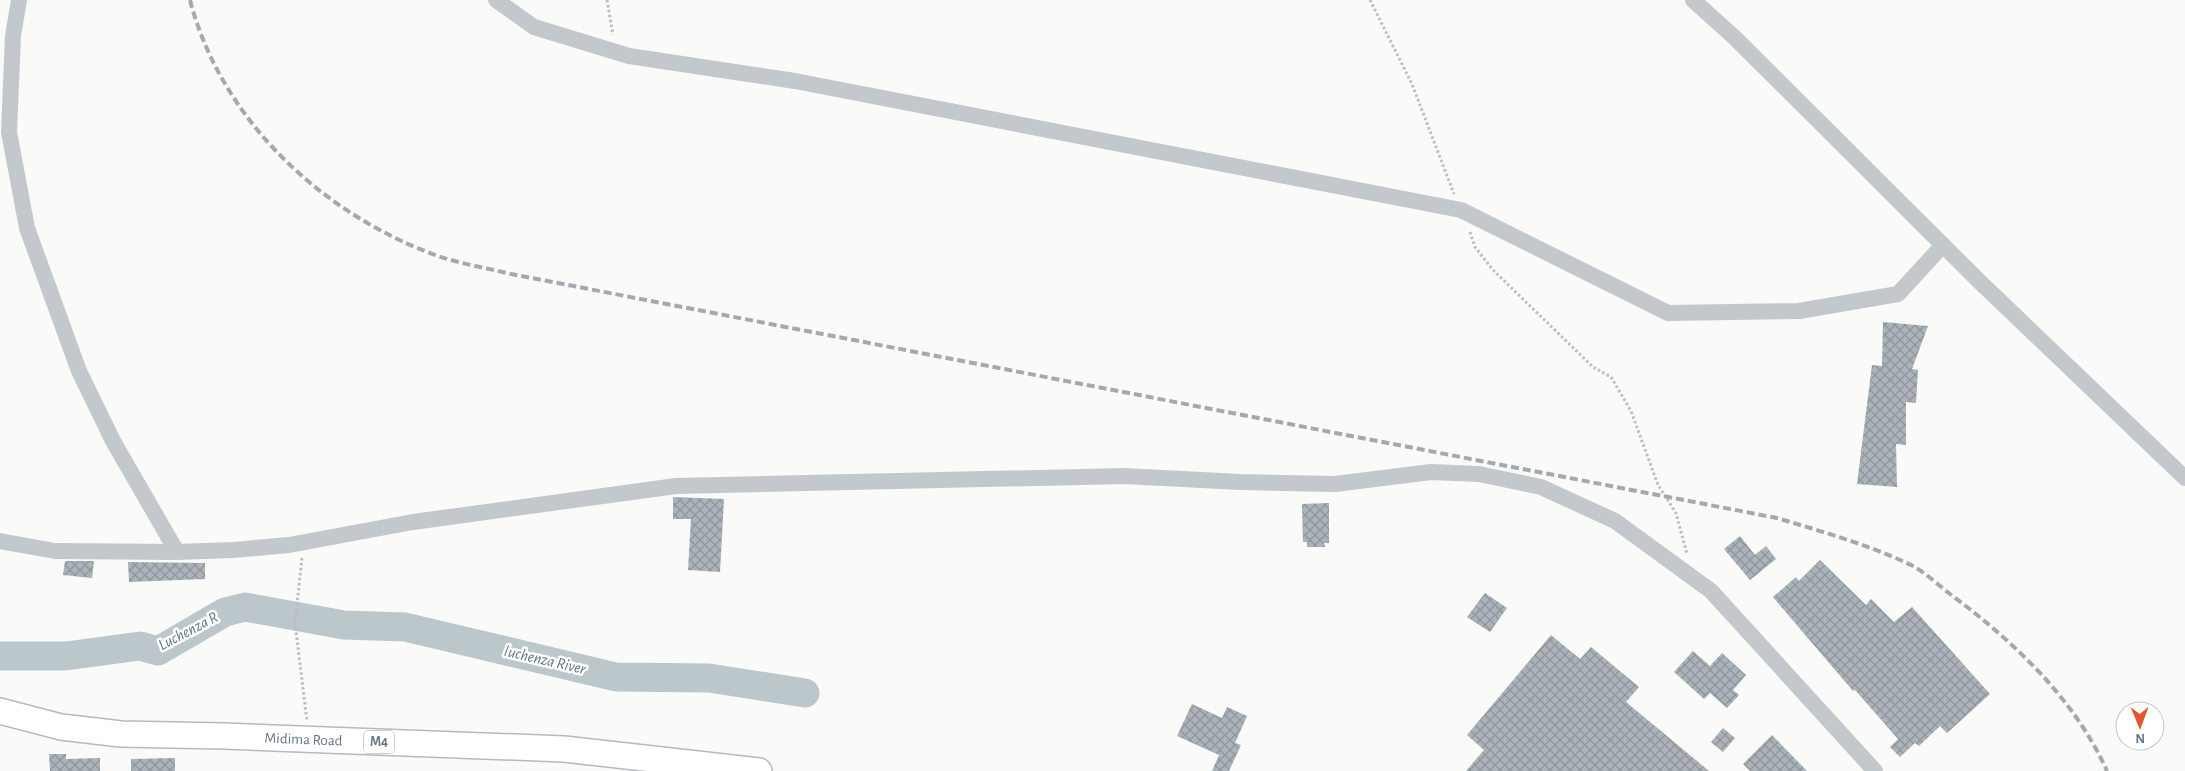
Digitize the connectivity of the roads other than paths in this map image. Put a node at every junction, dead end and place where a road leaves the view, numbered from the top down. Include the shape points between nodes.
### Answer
1 (19, 0) edge
2 (496, 0) edge
3 (1693, 0) edge
4 (1944, 245) junction
5 (2185, 478) edge
6 (0, 541) edge
7 (177, 552) junction
8 (0, 711) edge
9 (759, 771) edge
10 (1875, 771) edge

1 - 7 street via 13,36 9,132 27,228 79,371 113,441
2 - 4 street via 534,27 616,53 795,81 1461,210 1668,313 1799,311 1898,294
3 - 4 street
4 - 5 street
6 - 7 street via 55,551
7 - 10 street via 305,542 413,522 676,486 1124,476 1335,484 1431,472 1479,474 1541,487 1615,521 1711,591
8 - 9 main road, Midima Road / M4 via 61,726 121,734 564,749

